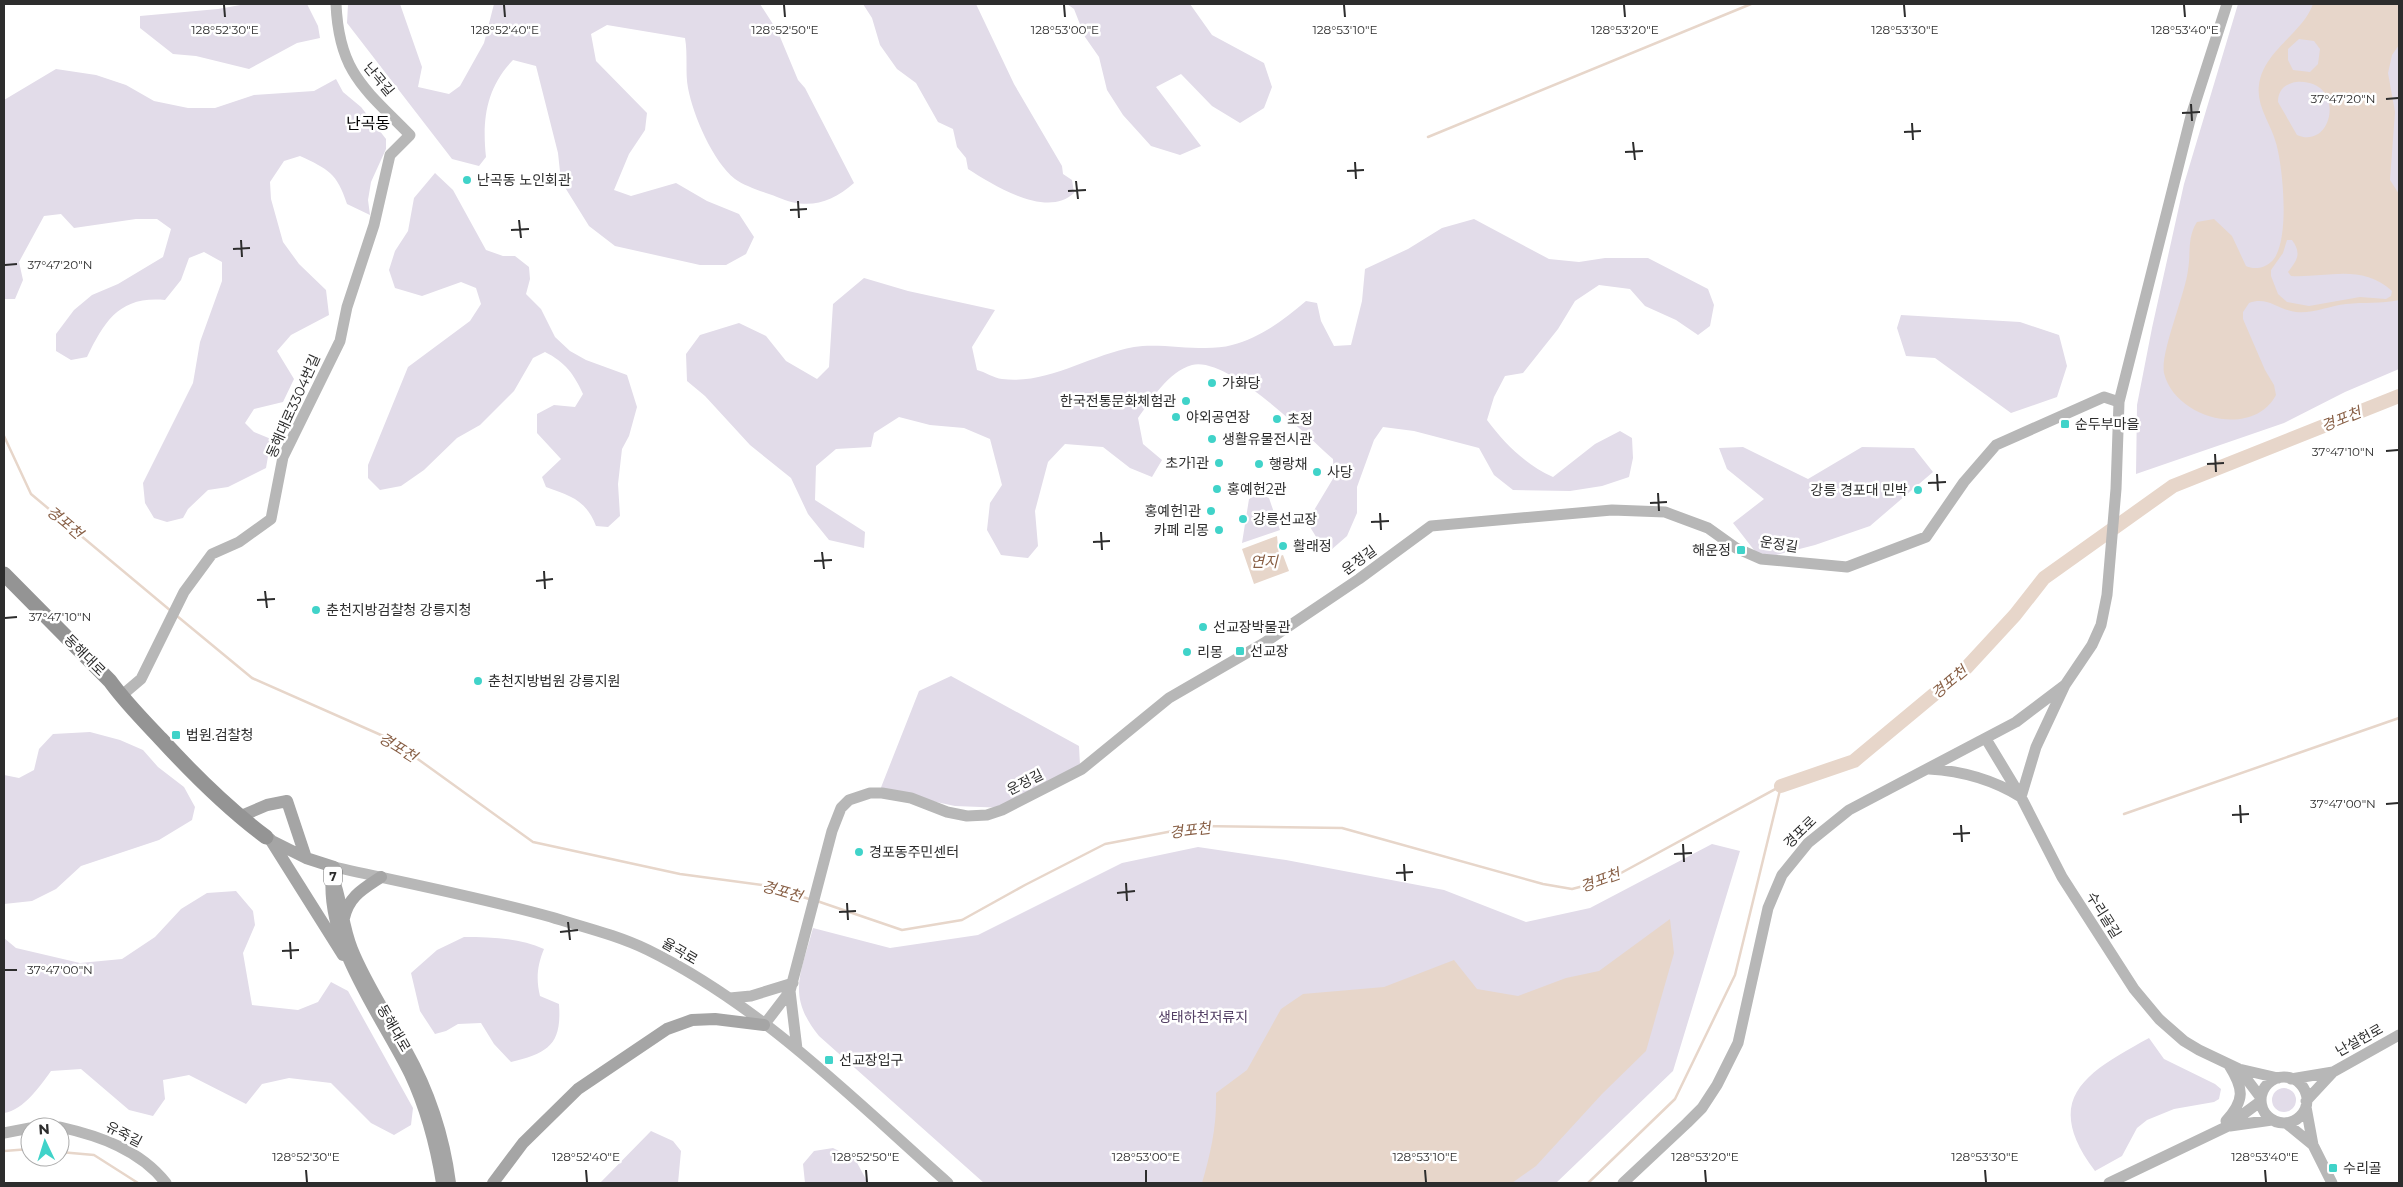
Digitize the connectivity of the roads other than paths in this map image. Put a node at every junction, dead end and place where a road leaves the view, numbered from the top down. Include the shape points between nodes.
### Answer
1 (336, 4) edge
2 (2227, 4) edge
3 (410, 135) joint
4 (2119, 402) junction
5 (4, 574) edge
6 (4, 588) edge
7 (2065, 685) junction
8 (121, 696) junction
9 (1986, 740) junction
10 (1928, 769) junction
11 (2021, 797) junction
12 (239, 817) junction
13 (268, 838) junction
14 (306, 858) junction
15 (333, 871) junction
16 (381, 877) junction
17 (343, 923) junction
18 (360, 982) junction
19 (792, 987) junction
20 (730, 998) junction
21 (764, 1025) junction
22 (2399, 1035) edge
23 (797, 1049) junction
24 (2228, 1064) junction
25 (2239, 1069) junction
26 (2333, 1072) junction
27 (2278, 1078) junction
28 (2291, 1079) junction
29 (2261, 1100) junction
30 (2306, 1104) junction
31 (2272, 1120) junction
32 (2286, 1123) junction
33 (70, 1129) edge
34 (2221, 1129) junction
35 (20, 1130) edge
36 (4, 1133) edge
37 (2313, 1145) junction
38 (166, 1183) edge
39 (442, 1183) edge
40 (450, 1183) edge
41 (493, 1183) edge
42 (948, 1183) edge
43 (1623, 1183) edge
44 (2109, 1183) edge
45 (2332, 1183) edge

1 - 3 street, 난곡길 via 339,40 346,61 358,82
2 - 4 street, 경포로 via 2191,116
3 - 8 street, 동해대로3304번길 via 390,154 374,225 346,307 340,341 283,457 271,519 239,542 212,554 179,602 141,679
4 - 7 street, 경포로 via 2107,595 2101,624 2092,645
4 - 19 street, 운정길 via 2104,396 1996,445 1964,482 1926,537 1847,568 1761,559 1736,548 1708,528 1665,512 1612,510 1431,526 1264,643 1169,698 1082,769 1002,810 987,816 967,816 911,798 882,793 858,795 849,800 836,820
5 - 8 highway, 동해대로 / 7
6 - 8 highway, 동해대로 / 7 via 103,687
7 - 9 street, 경포로
7 - 11 street via 2036,747
8 - 12 highway, 동해대로 / 7 via 197,778
9 - 10 street, 경포로
9 - 11 street, 수리골길
10 - 11 street via 1988,779
10 - 43 street, 경포로 via 1849,810 1808,843 1788,865 1768,908 1738,1043 1717,1085 1702,1108
11 - 24 street, 수리골길 via 2062,877 2134,989 2184,1042
12 - 13 highway, 동해대로 / 7
12 - 14 main road via 286,801
13 - 14 main road, 동해대로 / 7
13 - 18 main road, 7
14 - 15 main road, 동해대로 / 7
15 - 16 street, 율곡로
15 - 17 main road, 동해대로 / 7
15 - 18 main road, 동해대로 / 7 via 331,890 338,926
16 - 17 main road via 352,899
16 - 20 street, 율곡로 via 596,930 647,950
17 - 40 main road, 동해대로 / 7 via 366,980 407,1051 425,1091 440,1132
18 - 39 main road, 동해대로 / 7 via 418,1093 432,1135
19 - 20 street
19 - 21 street, 운정길
19 - 23 street
20 - 21 street, 율곡로
21 - 23 street, 율곡로
21 - 41 main road via 715,1019 692,1020 667,1029 578,1089 523,1143
22 - 26 street, 난설헌로
23 - 42 street, 율곡로
24 - 25 street, 수리골길
24 - 34 street via 2241,1091 2235,1111
25 - 27 street, 수리골길
25 - 29 street, 수리골길
26 - 28 street, 난설헌로
26 - 30 street, 난설헌로
27 - 28 street
27 - 29 street via 2265,1087
28 - 30 street via 2303,1087
29 - 31 street
29 - 34 street
30 - 32 street via 2300,1116
30 - 37 street
31 - 32 street
31 - 34 street
32 - 37 street
33 - 38 street, 유죽길 via 111,1142 155,1169
34 - 44 street
35 - 36 street
37 - 45 street

